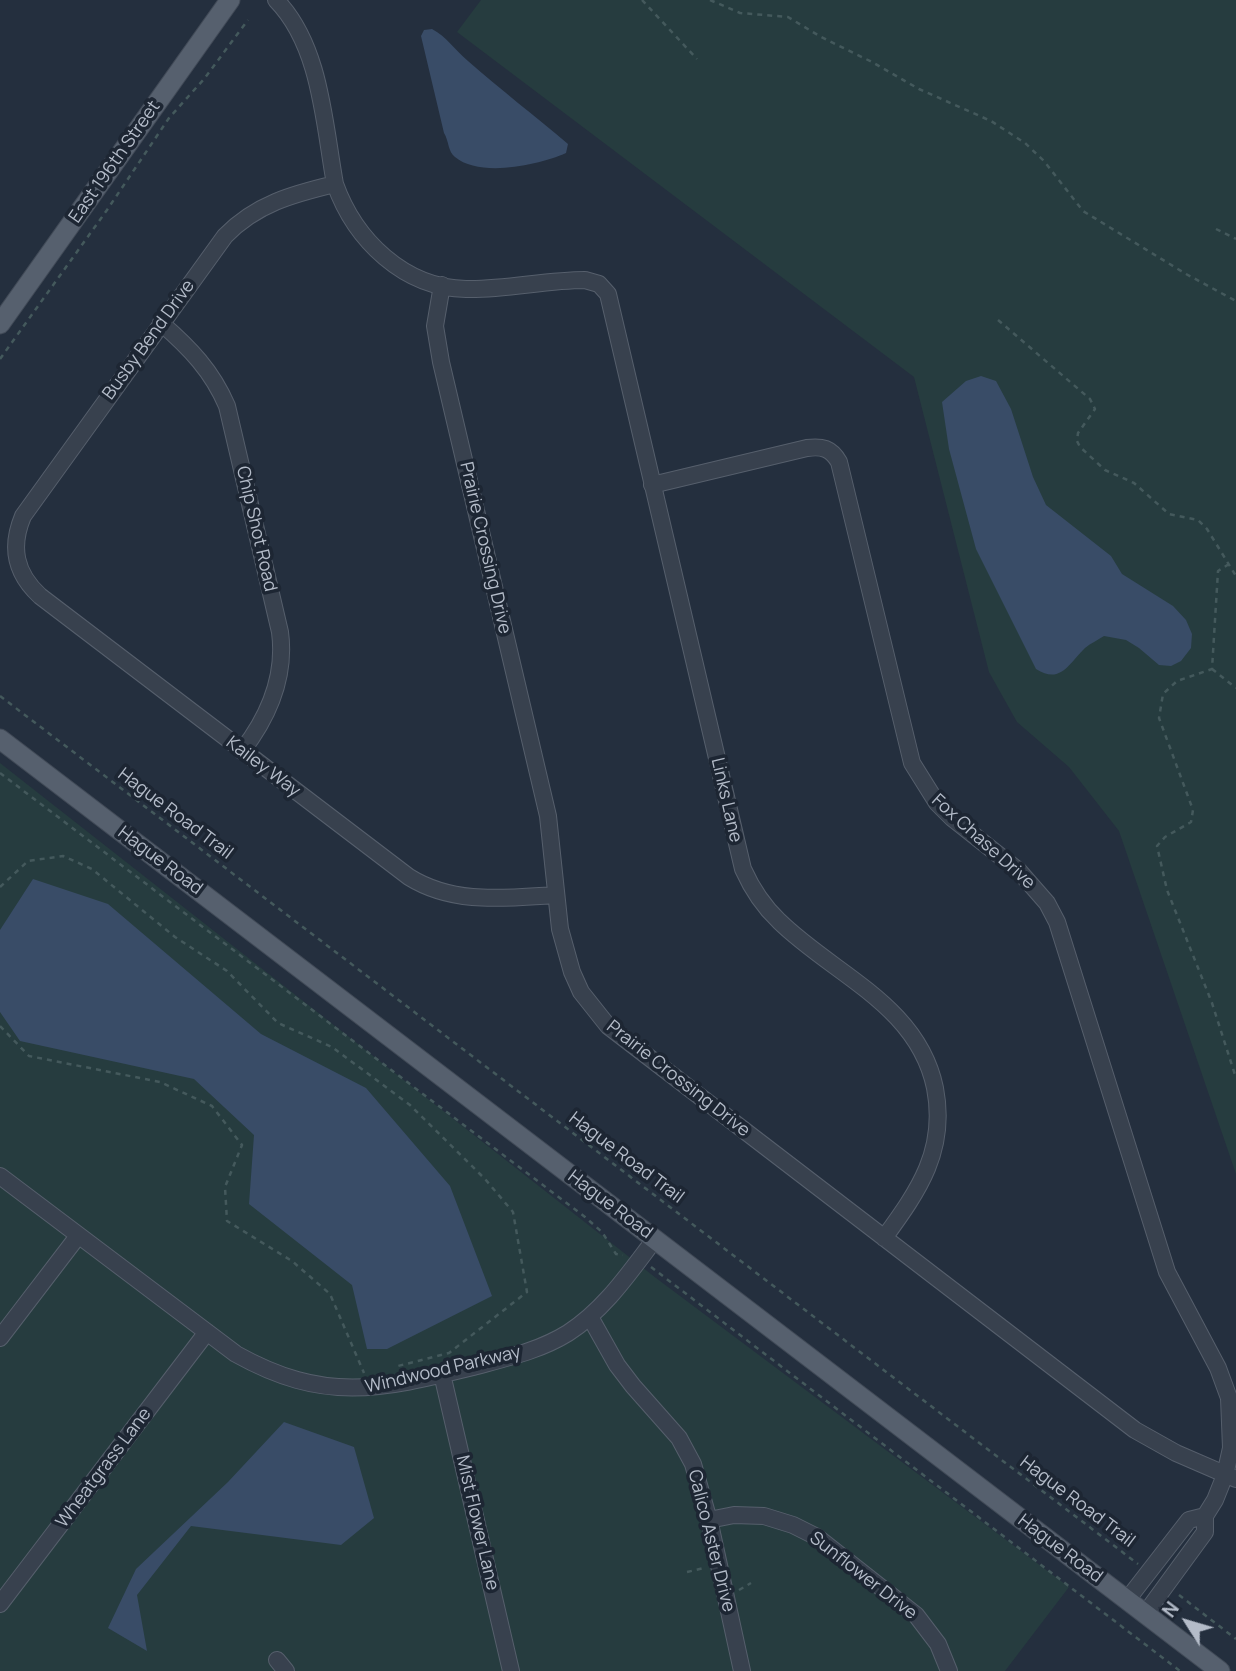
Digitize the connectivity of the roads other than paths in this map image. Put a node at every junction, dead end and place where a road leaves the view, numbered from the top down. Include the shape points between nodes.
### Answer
1 (230, 0) edge
2 (276, 0) edge
3 (335, 184) junction
4 (442, 285) junction
5 (161, 323) junction
6 (0, 324) edge
7 (652, 485) junction
8 (15, 552) joint
9 (0, 739) edge
10 (242, 751) junction
11 (555, 895) junction
12 (0, 1176) edge
13 (78, 1236) junction
14 (884, 1238) junction
15 (655, 1240) junction
16 (590, 1317) junction
17 (207, 1332) junction
18 (0, 1338) edge
19 (442, 1374) junction
20 (1231, 1477) edge
21 (1205, 1516) junction
22 (709, 1520) junction
23 (1127, 1600) junction
24 (0, 1605) edge
25 (1146, 1614) junction
26 (511, 1671) edge
27 (742, 1671) edge
28 (949, 1671) edge
29 (1220, 1671) edge

1 - 6 main road, East 196th Street
2 - 3 street via 296,27 312,66
3 - 4 street via 349,215 372,247 399,268
3 - 5 street, Busby Bend Drive via 279,199 246,217 225,236
4 - 7 street, Links Lane via 486,289 575,280 598,284 608,294
4 - 11 street, Prairie Crossing Drive via 435,326 441,362 548,816
5 - 8 street, Busby Bend Drive via 23,516
5 - 10 street, Chip Shot Road via 201,361 227,406 280,632 277,685 264,719
7 - 14 street, Links Lane via 743,869 751,886 778,921 902,1021 932,1073 938,1108 934,1150 926,1176
7 - 20 street, Fox Chase Drive via 818,446 829,449 839,462 912,763 937,803 1019,871 1057,922 1167,1272 1218,1368 1228,1398
8 - 10 street, Kailey Way via 23,576 40,596
9 - 15 main road, Hague Road
10 - 11 street, Kailey Way via 422,886 472,899
11 - 14 street, Prairie Crossing Drive via 572,972 581,992 608,1026
12 - 13 street, Windwood Parkway
13 - 17 street, Windwood Parkway
13 - 18 street
14 - 20 street, Prairie Crossing Drive via 1135,1430
15 - 16 street, Windwood Parkway
15 - 23 main road, Hague Road
16 - 19 street, Windwood Parkway via 547,1344
16 - 22 street, Calico Aster Drive via 632,1386 687,1452
17 - 19 street, Windwood Parkway via 256,1366 317,1386 380,1388
17 - 24 street, Wheatgrass Lane
19 - 26 street, Mist Flower Lane
20 - 21 street, Fox Chase Drive
21 - 23 street, Fox Chase Drive via 1189,1520
21 - 25 street, Fox Chase Drive via 1205,1532
22 - 27 street, Calico Aster Drive
22 - 28 street, Sunflower Drive via 764,1516 817,1536 916,1615 938,1644
23 - 25 main road, Hague Road
25 - 29 main road, Hague Road

